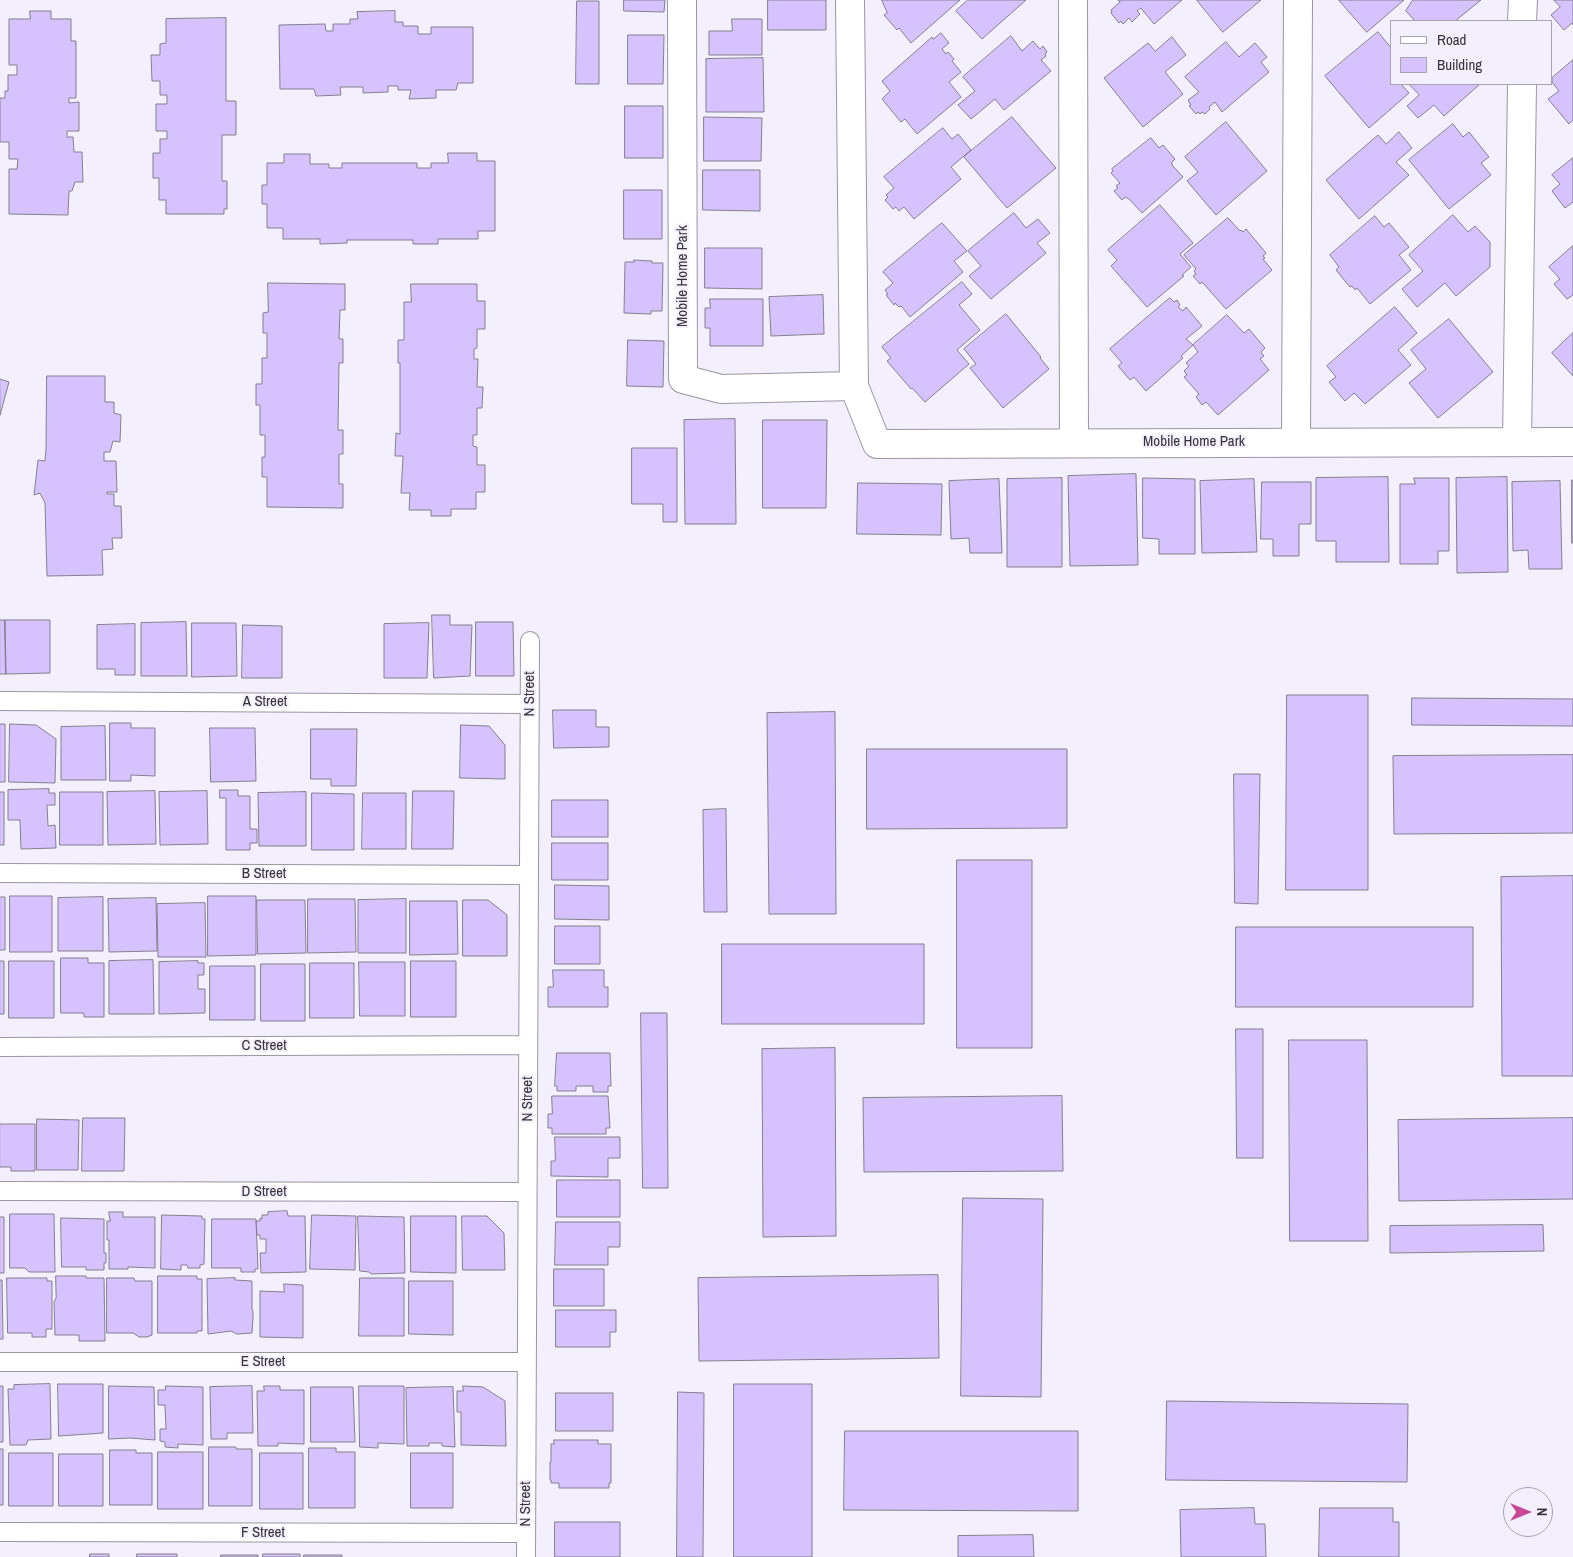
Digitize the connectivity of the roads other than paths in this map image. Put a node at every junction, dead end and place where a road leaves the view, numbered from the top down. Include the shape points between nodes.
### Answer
1 (682, 0) edge
2 (850, 0) edge
3 (1074, 0) edge
4 (1298, 0) edge
5 (1523, 0) edge
6 (1522, 20) edge
7 (1522, 85) edge
8 (854, 386) junction
9 (1296, 441) junction
10 (1517, 442) junction
11 (1573, 442) edge
12 (1074, 443) junction
13 (530, 641) dead end
14 (0, 701) edge
15 (530, 704) junction
16 (0, 873) edge
17 (528, 875) junction
18 (528, 1045) junction
19 (0, 1047) edge
20 (0, 1191) edge
21 (528, 1192) junction
22 (0, 1362) edge
23 (527, 1362) junction
24 (0, 1532) edge
25 (526, 1533) junction
26 (526, 1557) edge

1 - 8 street, Mobile Home Park via 683,379 721,389
2 - 8 street, Mobile Home Park
3 - 12 street
4 - 9 street
5 - 6 street
7 - 10 street
8 - 12 street, Mobile Home Park via 877,444
9 - 10 street, Mobile Home Park
9 - 12 street, Mobile Home Park
10 - 11 street, Mobile Home Park
13 - 15 lane, N Street
14 - 15 lane, A Street
15 - 17 lane, N Street
16 - 17 lane, B Street
17 - 18 lane, N Street
18 - 19 lane, C Street
18 - 21 lane, N Street
20 - 21 lane, D Street
21 - 23 lane, N Street
22 - 23 lane, E Street
23 - 25 lane, N Street
24 - 25 lane, F Street
25 - 26 lane, N Street

